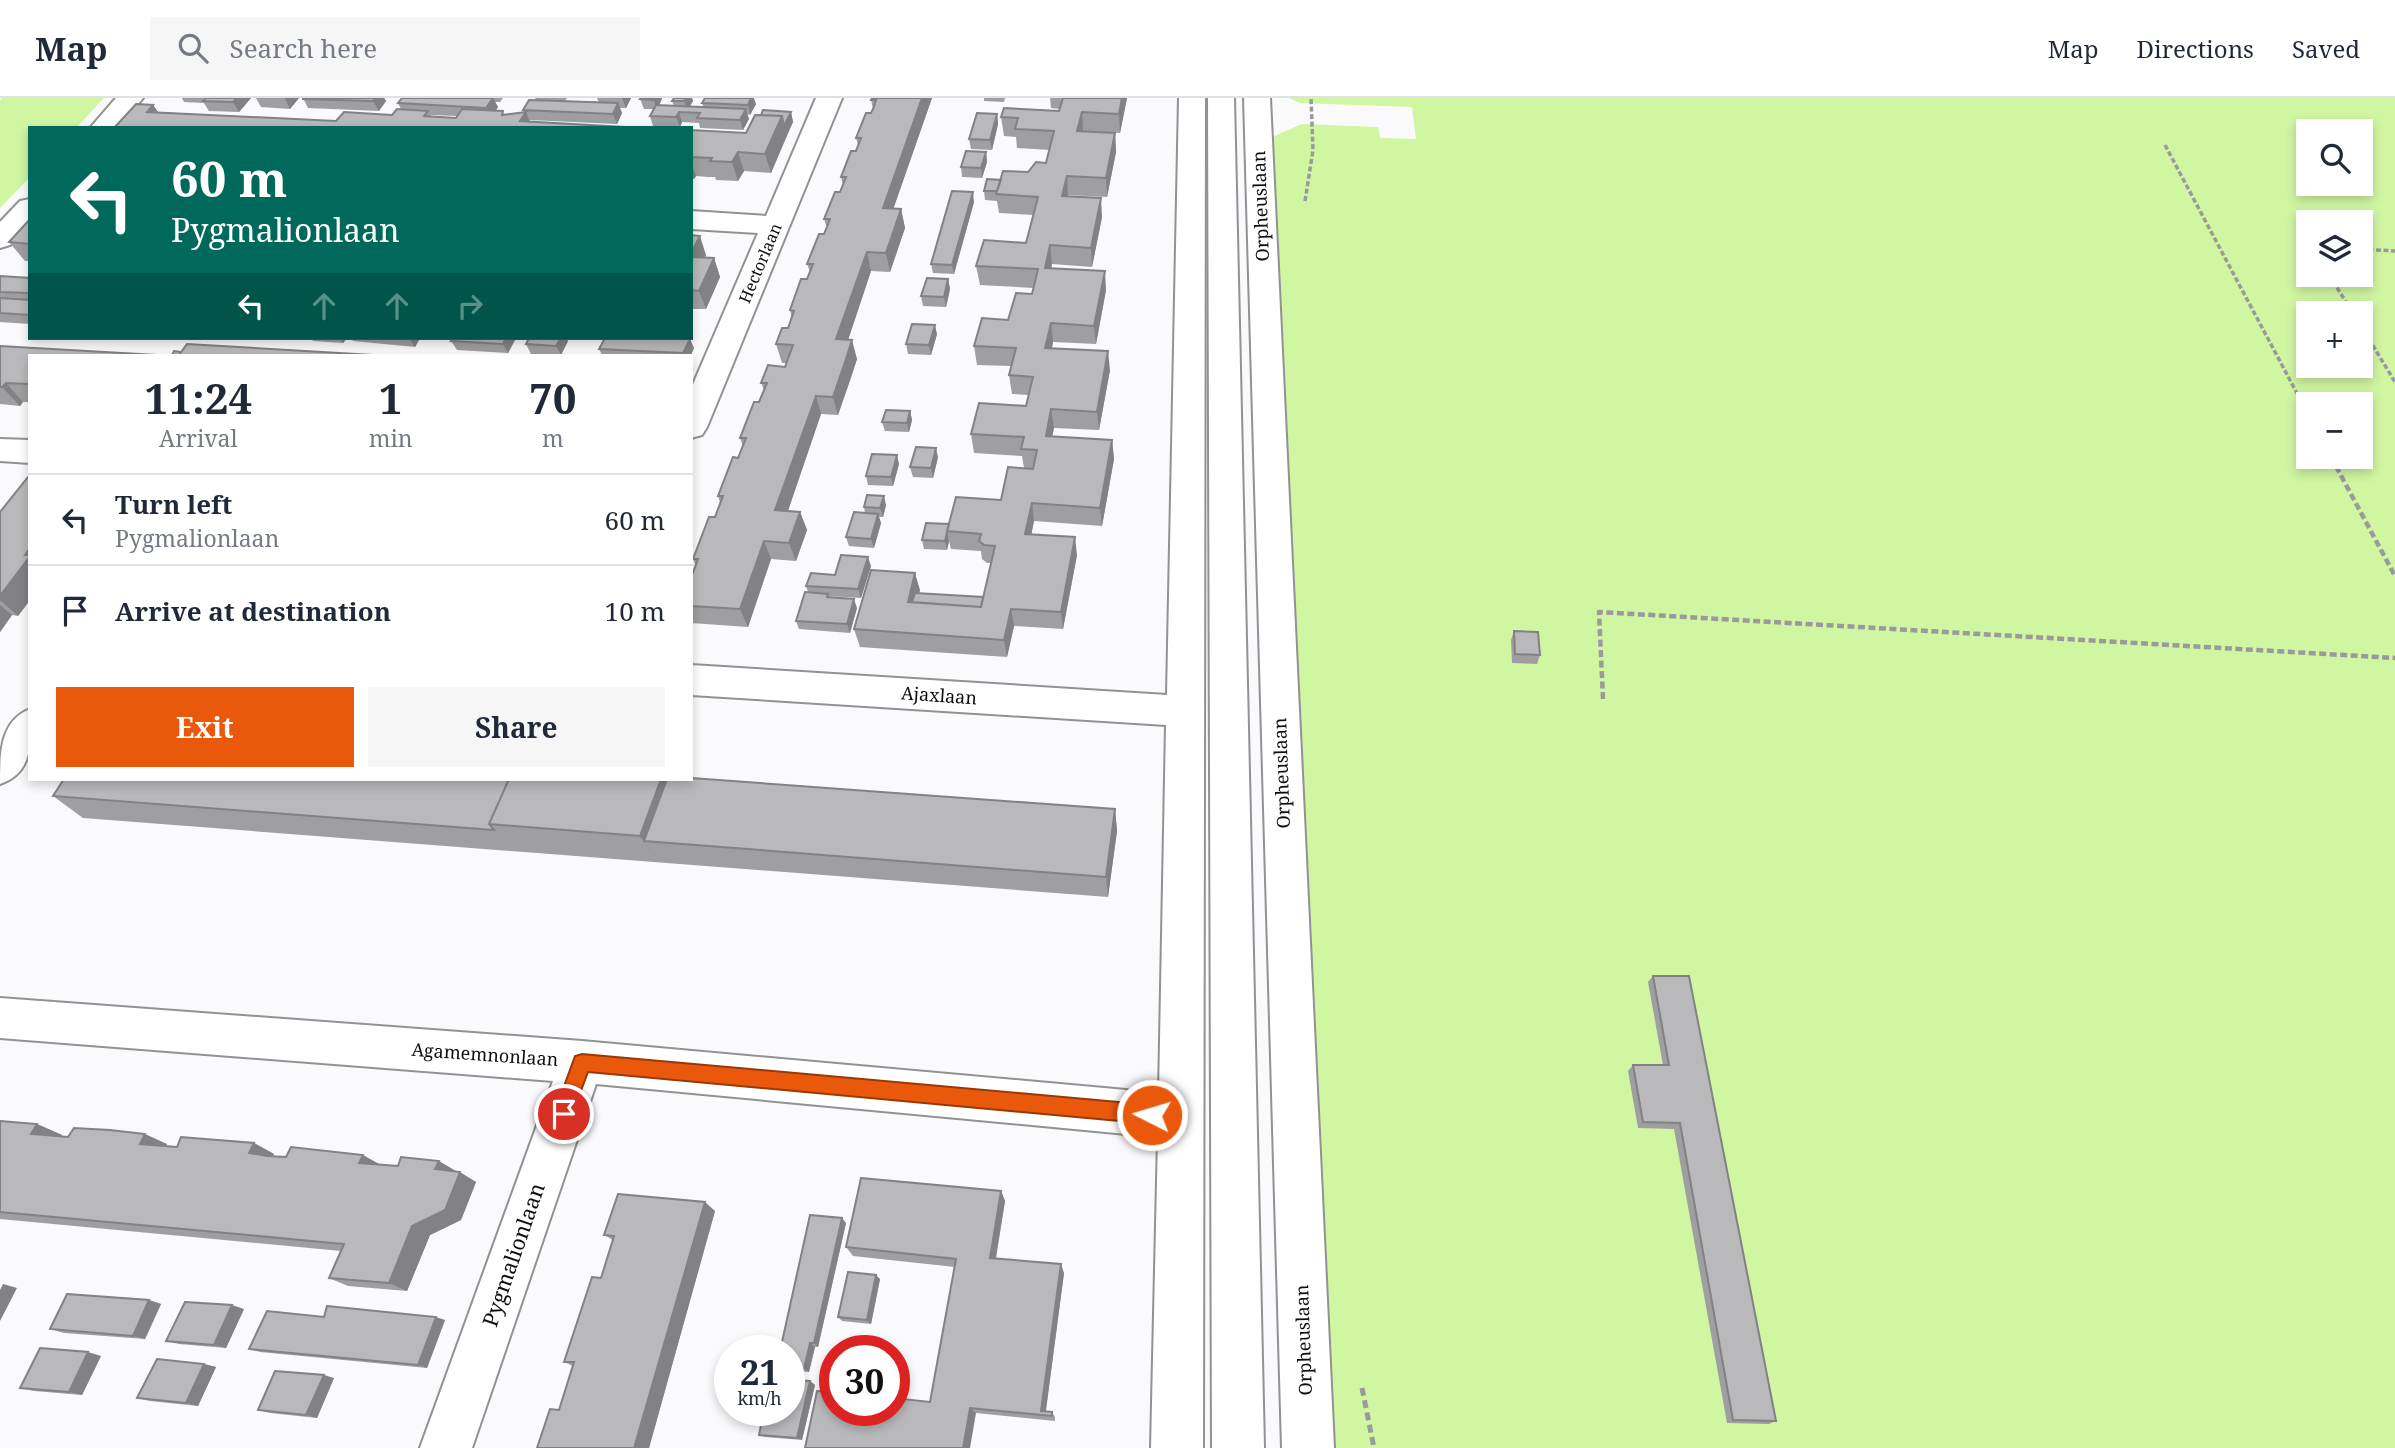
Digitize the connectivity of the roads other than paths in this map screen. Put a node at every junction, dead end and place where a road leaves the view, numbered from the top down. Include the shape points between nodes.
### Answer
1 (130, 98) edge
2 (829, 98) edge
3 (1192, 98) edge
4 (1221, 98) edge
5 (1256, 98) edge
6 (105, 126) edge
7 (28, 209) edge
8 (693, 220) edge
9 (776, 225) junction
10 (0, 239) edge
11 (693, 422) edge
12 (0, 450) edge
13 (28, 452) edge
14 (693, 680) edge
15 (1186, 712) junction
16 (28, 727) edge
17 (0, 768) edge
18 (0, 1018) edge
19 (582, 1062) junction
20 (1180, 1117) junction
21 (446, 1448) edge
22 (1177, 1448) edge
23 (1238, 1448) edge
24 (1308, 1448) edge

1 - 6 street
2 - 9 street, Hectorlaan
3 - 15 street
4 - 23 street
5 - 24 street, Orpheuslaan
7 - 10 street
8 - 9 street
9 - 11 street, Hectorlaan
12 - 13 street
14 - 15 street, Ajaxlaan
15 - 20 street
16 - 17 street
18 - 19 street, Agamemnonlaan
19 - 20 street, Agamemnonlaan
19 - 21 street, Pygmalionlaan
20 - 22 street

